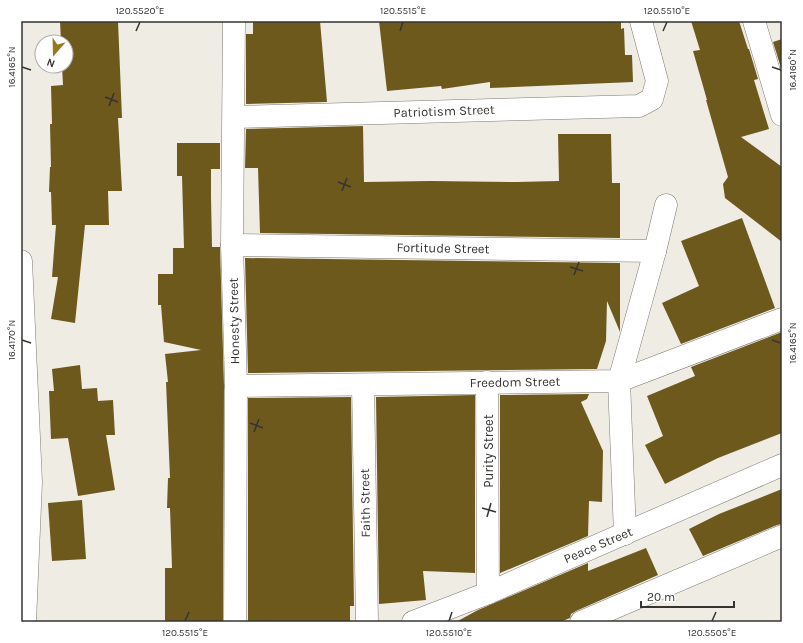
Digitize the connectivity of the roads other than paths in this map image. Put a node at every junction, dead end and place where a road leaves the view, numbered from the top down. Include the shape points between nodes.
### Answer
1 (234, 21) edge
2 (641, 21) edge
3 (754, 21) edge
4 (782, 115) edge
5 (234, 117) junction
6 (666, 205) dead end
7 (232, 245) junction
8 (654, 251) junction
9 (21, 261) edge
10 (782, 318) edge
11 (619, 380) junction
12 (487, 382) junction
13 (363, 385) junction
14 (236, 386) junction
15 (782, 466) edge
16 (625, 534) junction
17 (782, 536) edge
18 (488, 593) junction
19 (25, 622) edge
20 (235, 622) edge
21 (367, 622) edge
22 (413, 622) edge
23 (581, 622) edge

1 - 5 street, Honesty Street
2 - 5 street, Patriotism Street via 657,81 652,99 639,106
3 - 4 street
5 - 7 street, Honesty Street
6 - 8 street
7 - 8 street, Fortitude Street
7 - 14 street, Honesty Street
8 - 11 street
9 - 19 street via 31,482
10 - 11 street, Freedom Street
11 - 12 street, Freedom Street
11 - 16 street
12 - 13 street, Freedom Street
12 - 18 street, Purity Street
13 - 14 street, Freedom Street
13 - 21 street, Faith Street
14 - 20 street, Honesty Street
15 - 16 street, Peace Street
16 - 18 street, Peace Street
17 - 23 street
18 - 22 street, Peace Street

